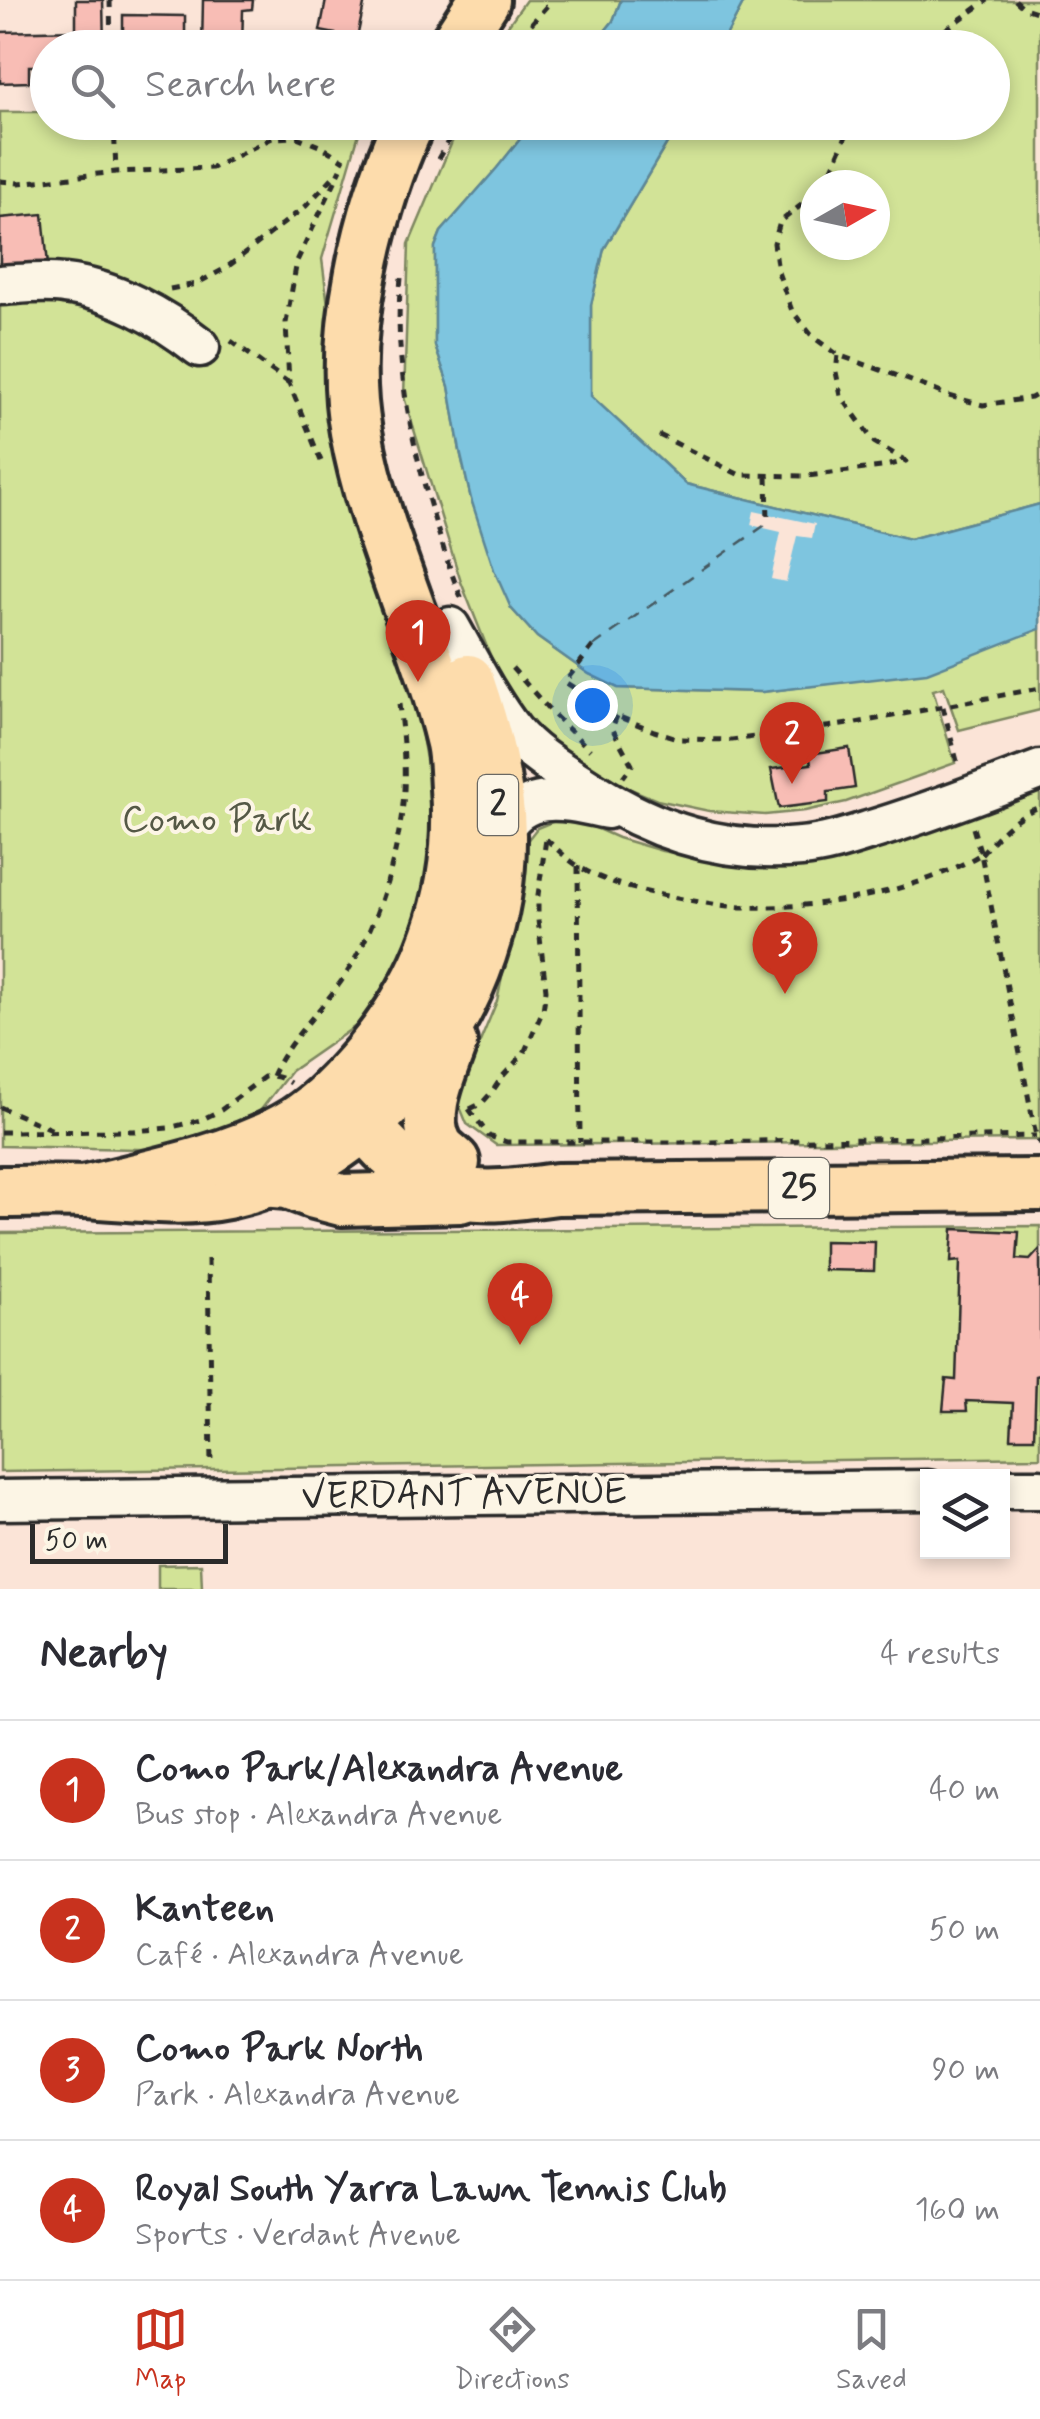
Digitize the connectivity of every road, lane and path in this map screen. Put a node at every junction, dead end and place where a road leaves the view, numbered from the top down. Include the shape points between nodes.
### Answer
1 (110, 0) edge
2 (484, 0) edge
3 (552, 0) edge
4 (988, 0) edge
5 (1015, 0) edge
6 (1040, 12) edge
7 (111, 30) edge
8 (465, 30) edge
9 (526, 30) edge
10 (945, 30) edge
11 (115, 140) edge
12 (268, 140) edge
13 (304, 140) edge
14 (401, 140) edge
15 (449, 140) edge
16 (844, 140) edge
17 (345, 161) dead end
18 (433, 167) dead end
19 (831, 170) edge
20 (116, 172) junction
21 (0, 181) edge
22 (800, 206) edge
23 (383, 266) junction
24 (0, 284) edge
25 (168, 289) dead end
26 (213, 342) joint
27 (838, 356) junction
28 (289, 383) junction
29 (1040, 393) edge
30 (659, 435) dead end
31 (326, 473) dead end
32 (767, 476) junction
33 (768, 523) dead end
34 (457, 616) junction
35 (592, 646) dead end
36 (501, 656) dead end
37 (1040, 688) edge
38 (396, 690) dead end
39 (943, 707) junction
40 (617, 716) junction
41 (592, 751) dead end
42 (958, 765) dead end
43 (1040, 770) edge
44 (612, 771) dead end
45 (623, 796) junction
46 (1040, 807) edge
47 (972, 823) dead end
48 (550, 826) dead end
49 (523, 837) junction
50 (980, 854) junction
51 (578, 866) junction
52 (470, 986) junction
53 (272, 1076) junction
54 (347, 1101) junction
55 (0, 1107) edge
56 (469, 1109) junction
57 (459, 1112) dead end
58 (0, 1132) edge
59 (56, 1132) junction
60 (1036, 1136) junction
61 (580, 1142) junction
62 (1040, 1144) edge
63 (454, 1162) junction
64 (263, 1181) junction
65 (1040, 1186) edge
66 (557, 1190) junction
67 (0, 1192) edge
68 (83, 1192) junction
69 (493, 1196) junction
70 (208, 1259) dead end
71 (211, 1472) dead end
72 (1010, 1489) edge
73 (1040, 1489) edge
74 (920, 1490) edge
75 (0, 1500) edge

1 - 7 path
2 - 8 main road
3 - 9 path
4 - 10 path
5 - 6 path
11 - 20 path
12 - 20 path via 212,168
13 - 17 path
14 - 23 main road, 2 via 370,228
15 - 18 path
16 - 19 path
20 - 21 path
22 - 27 path via 780,222 774,244 778,272 792,311
23 - 34 path via 399,299 412,436
23 - 34 main road, 2 via 374,368 386,426 409,512
23 - 54 main road, 2 via 352,342 356,431 378,520 453,746 457,839 451,892 419,982
24 - 26 street via 63,283 106,293
25 - 28 path via 226,268 341,170 297,261 286,323
26 - 28 path
27 - 29 path via 983,405
27 - 32 path via 841,396 874,442 906,461
28 - 31 path
30 - 32 path via 740,475
32 - 33 path
34 - 45 street via 521,740
34 - 49 main road, 2 via 496,787
35 - 40 path via 565,682
36 - 41 path
37 - 39 path
38 - 53 path via 403,810 390,872 348,972
39 - 40 path via 732,740 681,739
39 - 42 path
40 - 45 path via 612,728 632,766
43 - 45 street via 894,824 800,847 744,847 683,835
44 - 45 path
45 - 49 street via 543,801 516,812 510,818
46 - 50 path via 1010,822
47 - 50 path
48 - 49 path
49 - 51 path
49 - 52 main road, 2 via 499,868 488,934
49 - 56 path via 540,880 544,1010 524,1053
50 - 51 path via 915,884 868,895 745,907 628,888
50 - 60 path
51 - 61 path
52 - 54 main road, 2 via 432,1051
52 - 63 main road, 2 via 432,1107 436,1142
53 - 54 path
53 - 59 path via 201,1120 168,1128
54 - 63 main road, 25
54 - 64 main road via 304,1165
54 - 68 main road via 262,1140
54 - 69 main road, 25 via 402,1163 434,1185
55 - 59 path
56 - 57 path
56 - 61 path via 488,1136 506,1142
58 - 59 path
60 - 61 path
60 - 62 path
63 - 66 main road, 25
64 - 68 main road via 180,1199
64 - 69 main road via 342,1200
65 - 66 main road, 25
66 - 69 main road, 25
67 - 68 main road
70 - 71 path
72 - 73 street
74 - 75 street, VERDANT AVENUE

